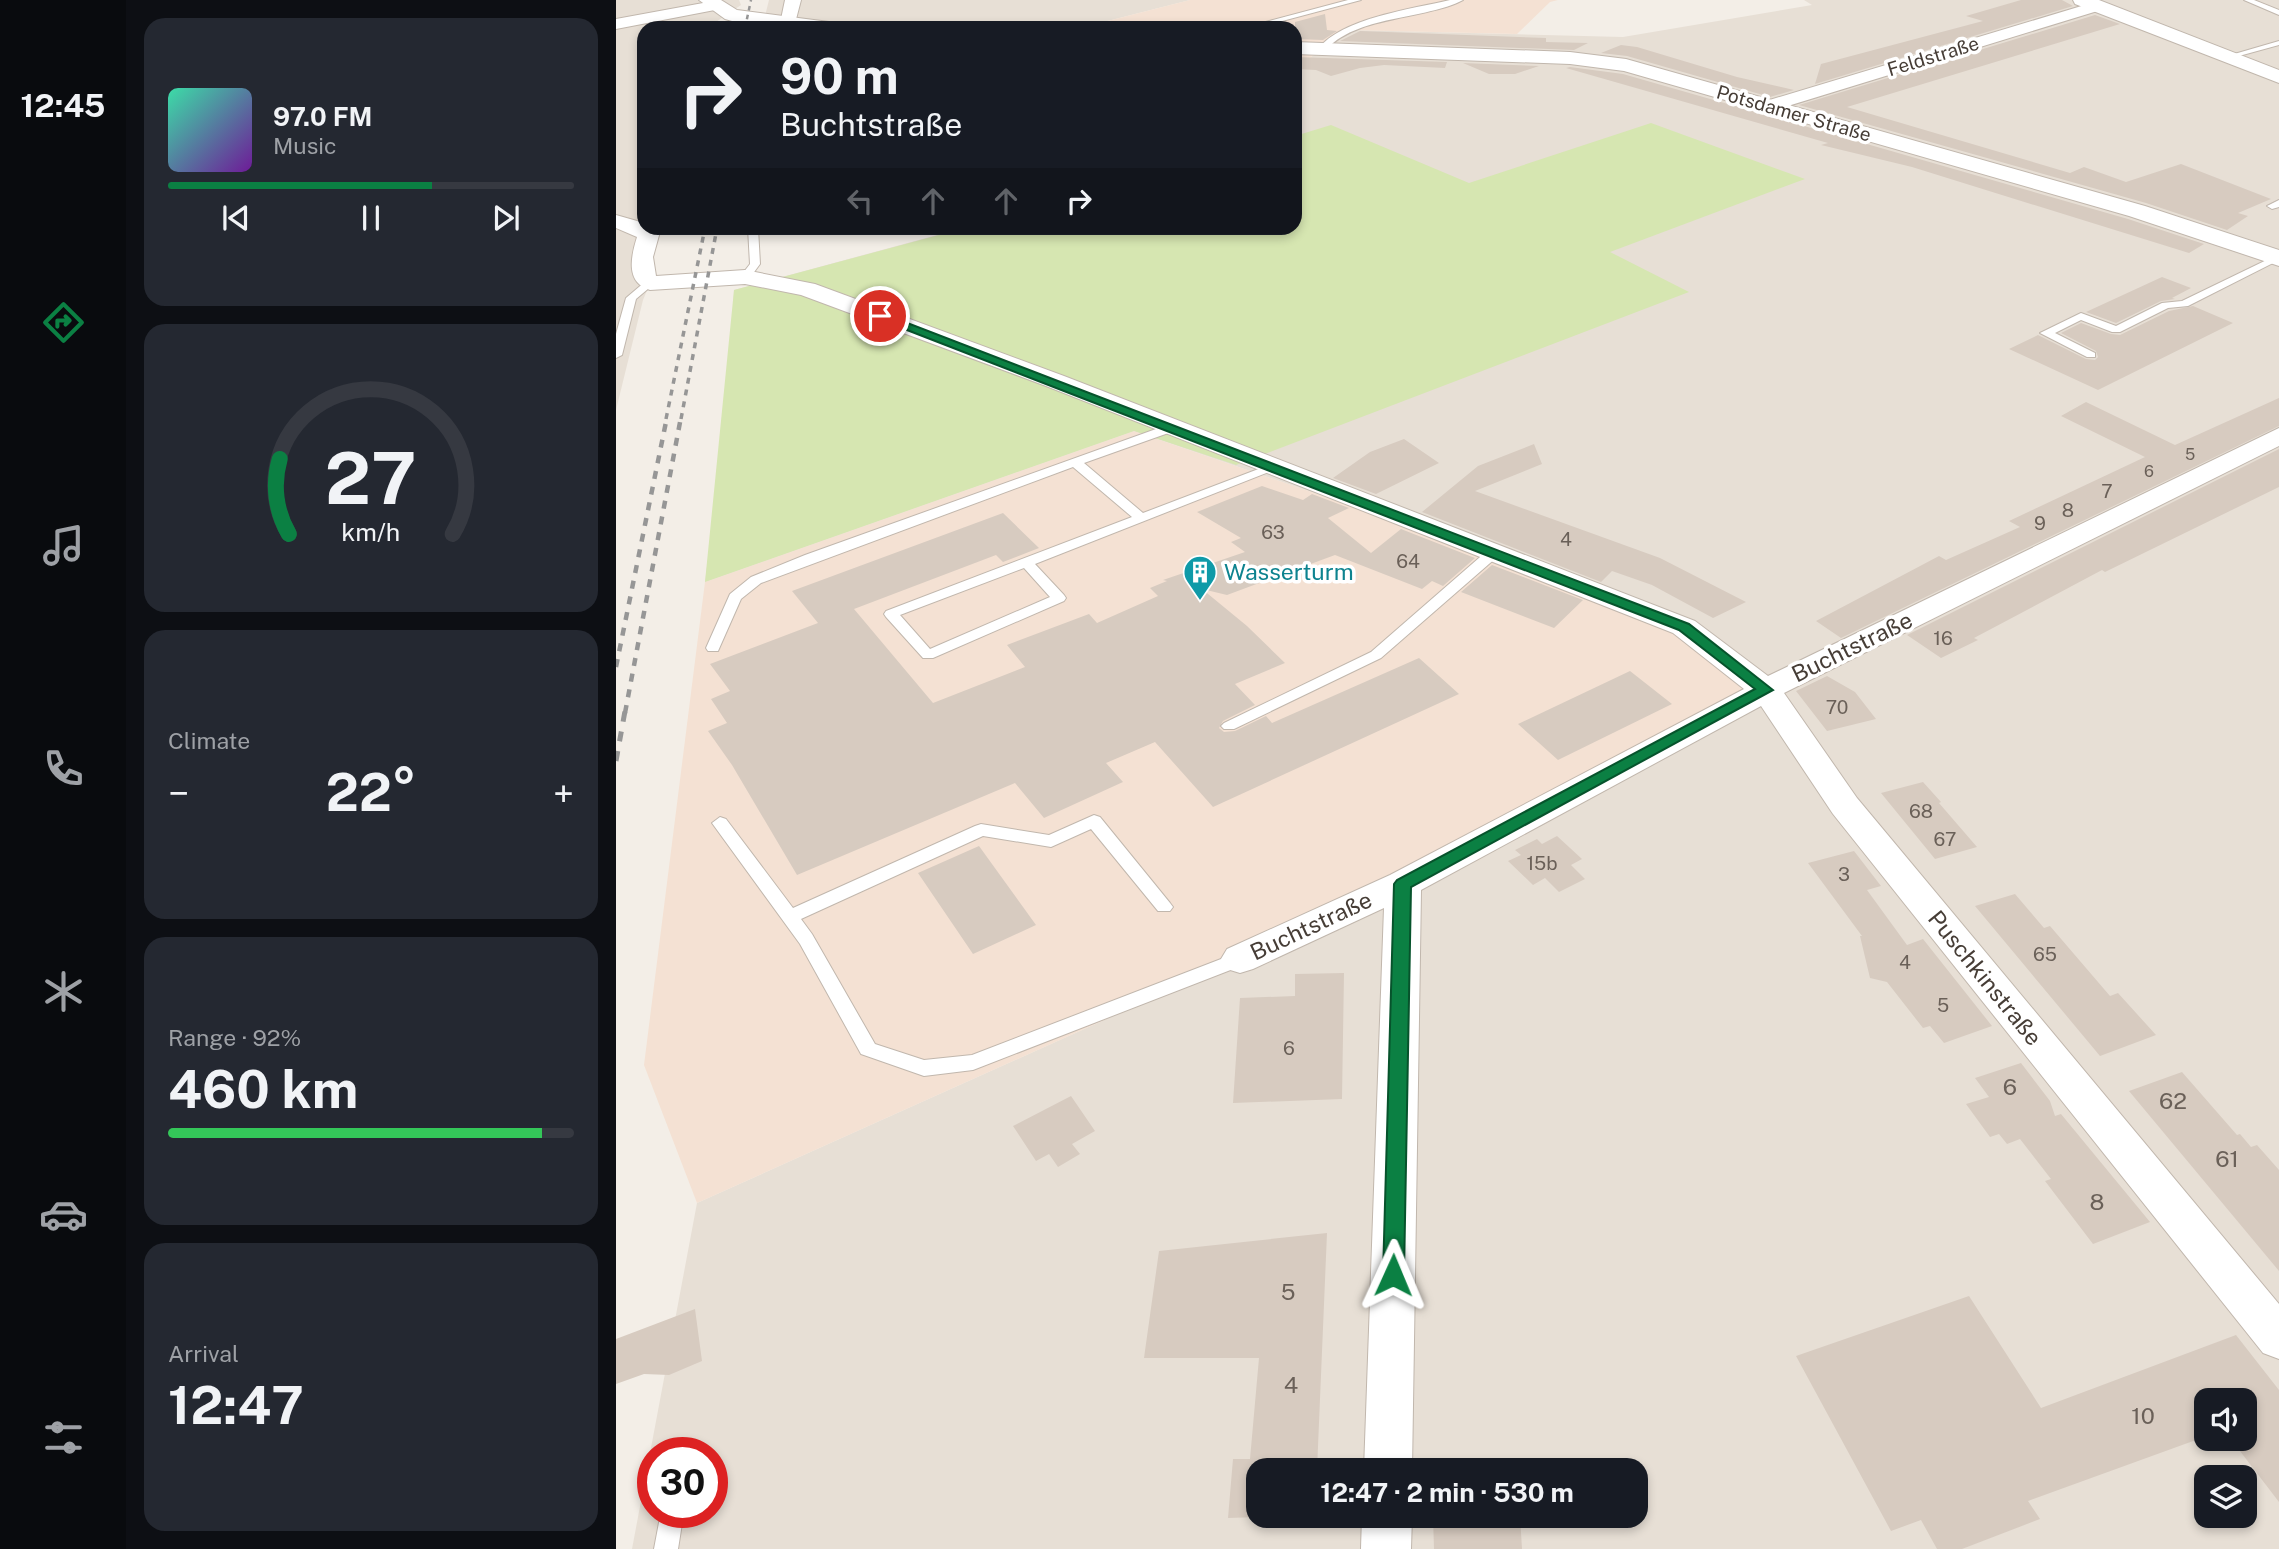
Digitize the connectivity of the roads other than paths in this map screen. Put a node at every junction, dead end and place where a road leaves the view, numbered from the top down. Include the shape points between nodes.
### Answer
1 (793, 0) edge
2 (1357, 0) edge
3 (1459, 0) edge
4 (2248, 0) edge
5 (2090, 3) edge
6 (717, 11) edge
7 (2279, 13) edge
8 (637, 21) edge
9 (639, 21) edge
10 (772, 21) edge
11 (789, 21) edge
12 (1274, 21) edge
13 (616, 24) edge
14 (2279, 43) edge
15 (1302, 48) edge
16 (1322, 49) junction
17 (2228, 57) junction
18 (2279, 77) edge
19 (1769, 106) junction
20 (616, 221) edge
21 (637, 233) edge
22 (754, 235) edge
23 (647, 238) edge
24 (2279, 258) edge
25 (616, 260) edge
26 (745, 277) junction
27 (650, 283) junction
28 (616, 355) edge
29 (2091, 355) dead end
30 (1170, 428) junction
31 (2279, 436) edge
32 (1076, 463) junction
33 (1273, 468) junction
34 (1141, 518) junction
35 (1492, 554) junction
36 (1026, 562) junction
37 (713, 648) dead end
38 (1766, 690) junction
39 (1229, 726) dead end
40 (720, 823) dead end
41 (1403, 884) junction
42 (1164, 907) dead end
43 (789, 917) junction
44 (1240, 959) joint
45 (2279, 1338) edge
46 (1388, 1458) edge
47 (669, 1528) edge
48 (1387, 1528) edge
49 (666, 1549) edge
50 (1387, 1549) edge

1 - 11 street
2 - 12 lane
3 - 16 lane via 1357,27 1333,36
4 - 7 lane
5 - 17 street
5 - 19 street, Feldstraße
6 - 9 street
6 - 10 street
8 - 13 street
14 - 17 lane
15 - 16 street, Potsdamer Straße
16 - 19 street, Potsdamer Straße via 1601,60
17 - 18 street
19 - 24 street, Potsdamer Straße via 2137,211
20 - 21 street
22 - 26 lane via 755,264
23 - 25 street
23 - 27 street via 639,266
24 - 29 lane via 2184,304 2166,305 2116,330 2081,316 2046,333
26 - 27 street, Puschkinstraße
26 - 30 street, Puschkinstraße via 807,289
27 - 28 lane via 631,298
30 - 32 lane
30 - 33 street, Puschkinstraße
31 - 38 street, Buchtstraße
32 - 34 lane
32 - 37 lane via 756,580 735,597
33 - 34 lane
33 - 35 street, Puschkinstraße
34 - 36 lane
35 - 38 street, Puschkinstraße via 1684,627
35 - 39 lane via 1376,655
36 - 36 lane via 952,590 891,614 928,655 1059,598
38 - 41 street, Buchtstraße
38 - 45 street, Puschkinstraße via 1844,806
40 - 43 lane
41 - 44 street, Buchtstraße
41 - 46 street
42 - 43 lane via 1094,821 1051,841 981,830
43 - 44 lane via 868,1049 924,1068 973,1062
47 - 49 lane
48 - 50 street

